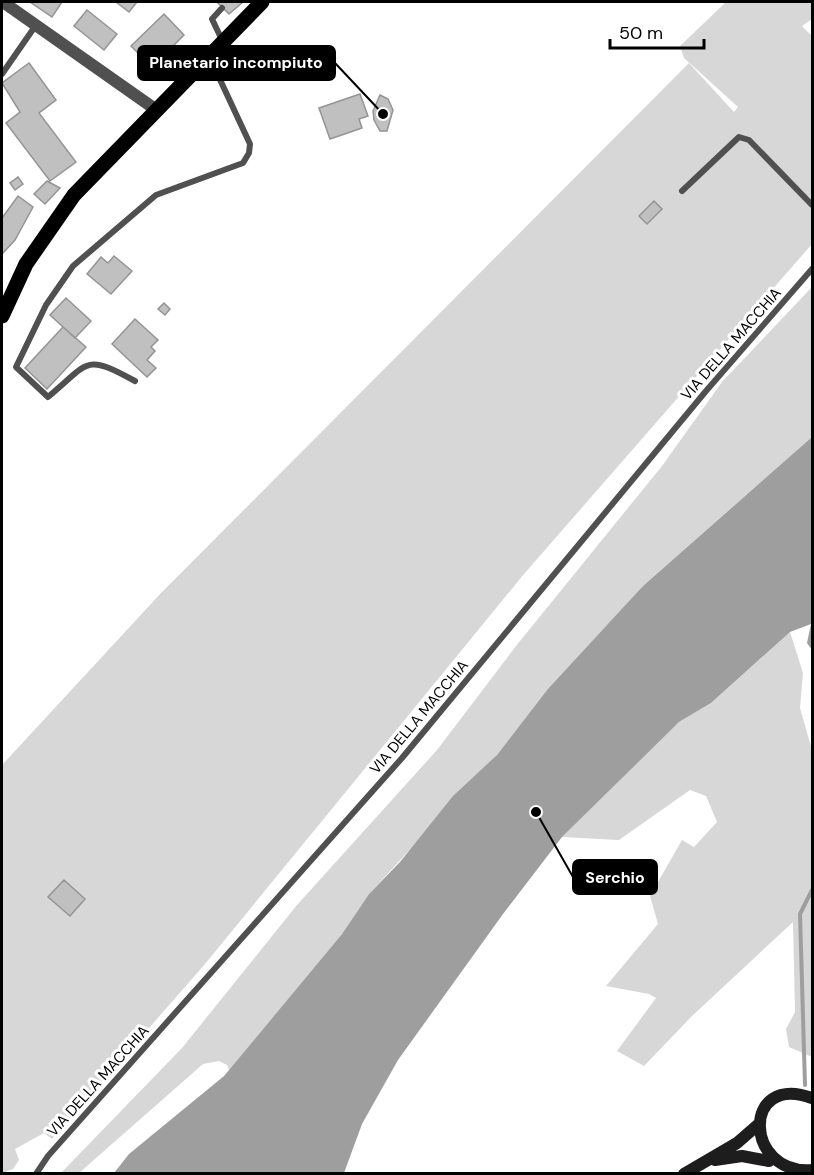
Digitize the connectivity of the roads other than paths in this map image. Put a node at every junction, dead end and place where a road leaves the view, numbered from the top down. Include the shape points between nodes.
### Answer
1 (3, 2) edge
2 (262, 2) edge
3 (222, 8) dead end
4 (36, 25) junction
5 (222, 41) junction
6 (208, 56) junction
7 (2, 74) edge
8 (155, 109) junction
9 (682, 191) dead end
10 (813, 205) edge
11 (813, 269) edge
12 (2, 316) edge
13 (135, 381) dead end
14 (811, 1096) edge
15 (760, 1122) junction
16 (708, 1161) junction
17 (769, 1161) junction
18 (813, 1170) edge
19 (36, 1173) edge
20 (684, 1173) edge
21 (799, 1173) edge

1 - 4 street
2 - 5 main road
3 - 5 lane via 212,19
4 - 7 lane
4 - 8 street
5 - 6 main road
6 - 8 main road
6 - 13 lane via 250,144 243,163 156,195 73,266 46,305 16,367 48,397 89,364 102,363
8 - 12 main road via 74,195 26,264
9 - 10 lane via 739,137 749,140
11 - 19 lane, VIA DELLA MACCHIA via 706,391 402,758
14 - 15 main road via 792,1095 778,1100
15 - 16 main road
15 - 17 main road via 759,1143
16 - 17 main road via 742,1156
16 - 20 main road
17 - 21 main road via 782,1170
18 - 21 main road

